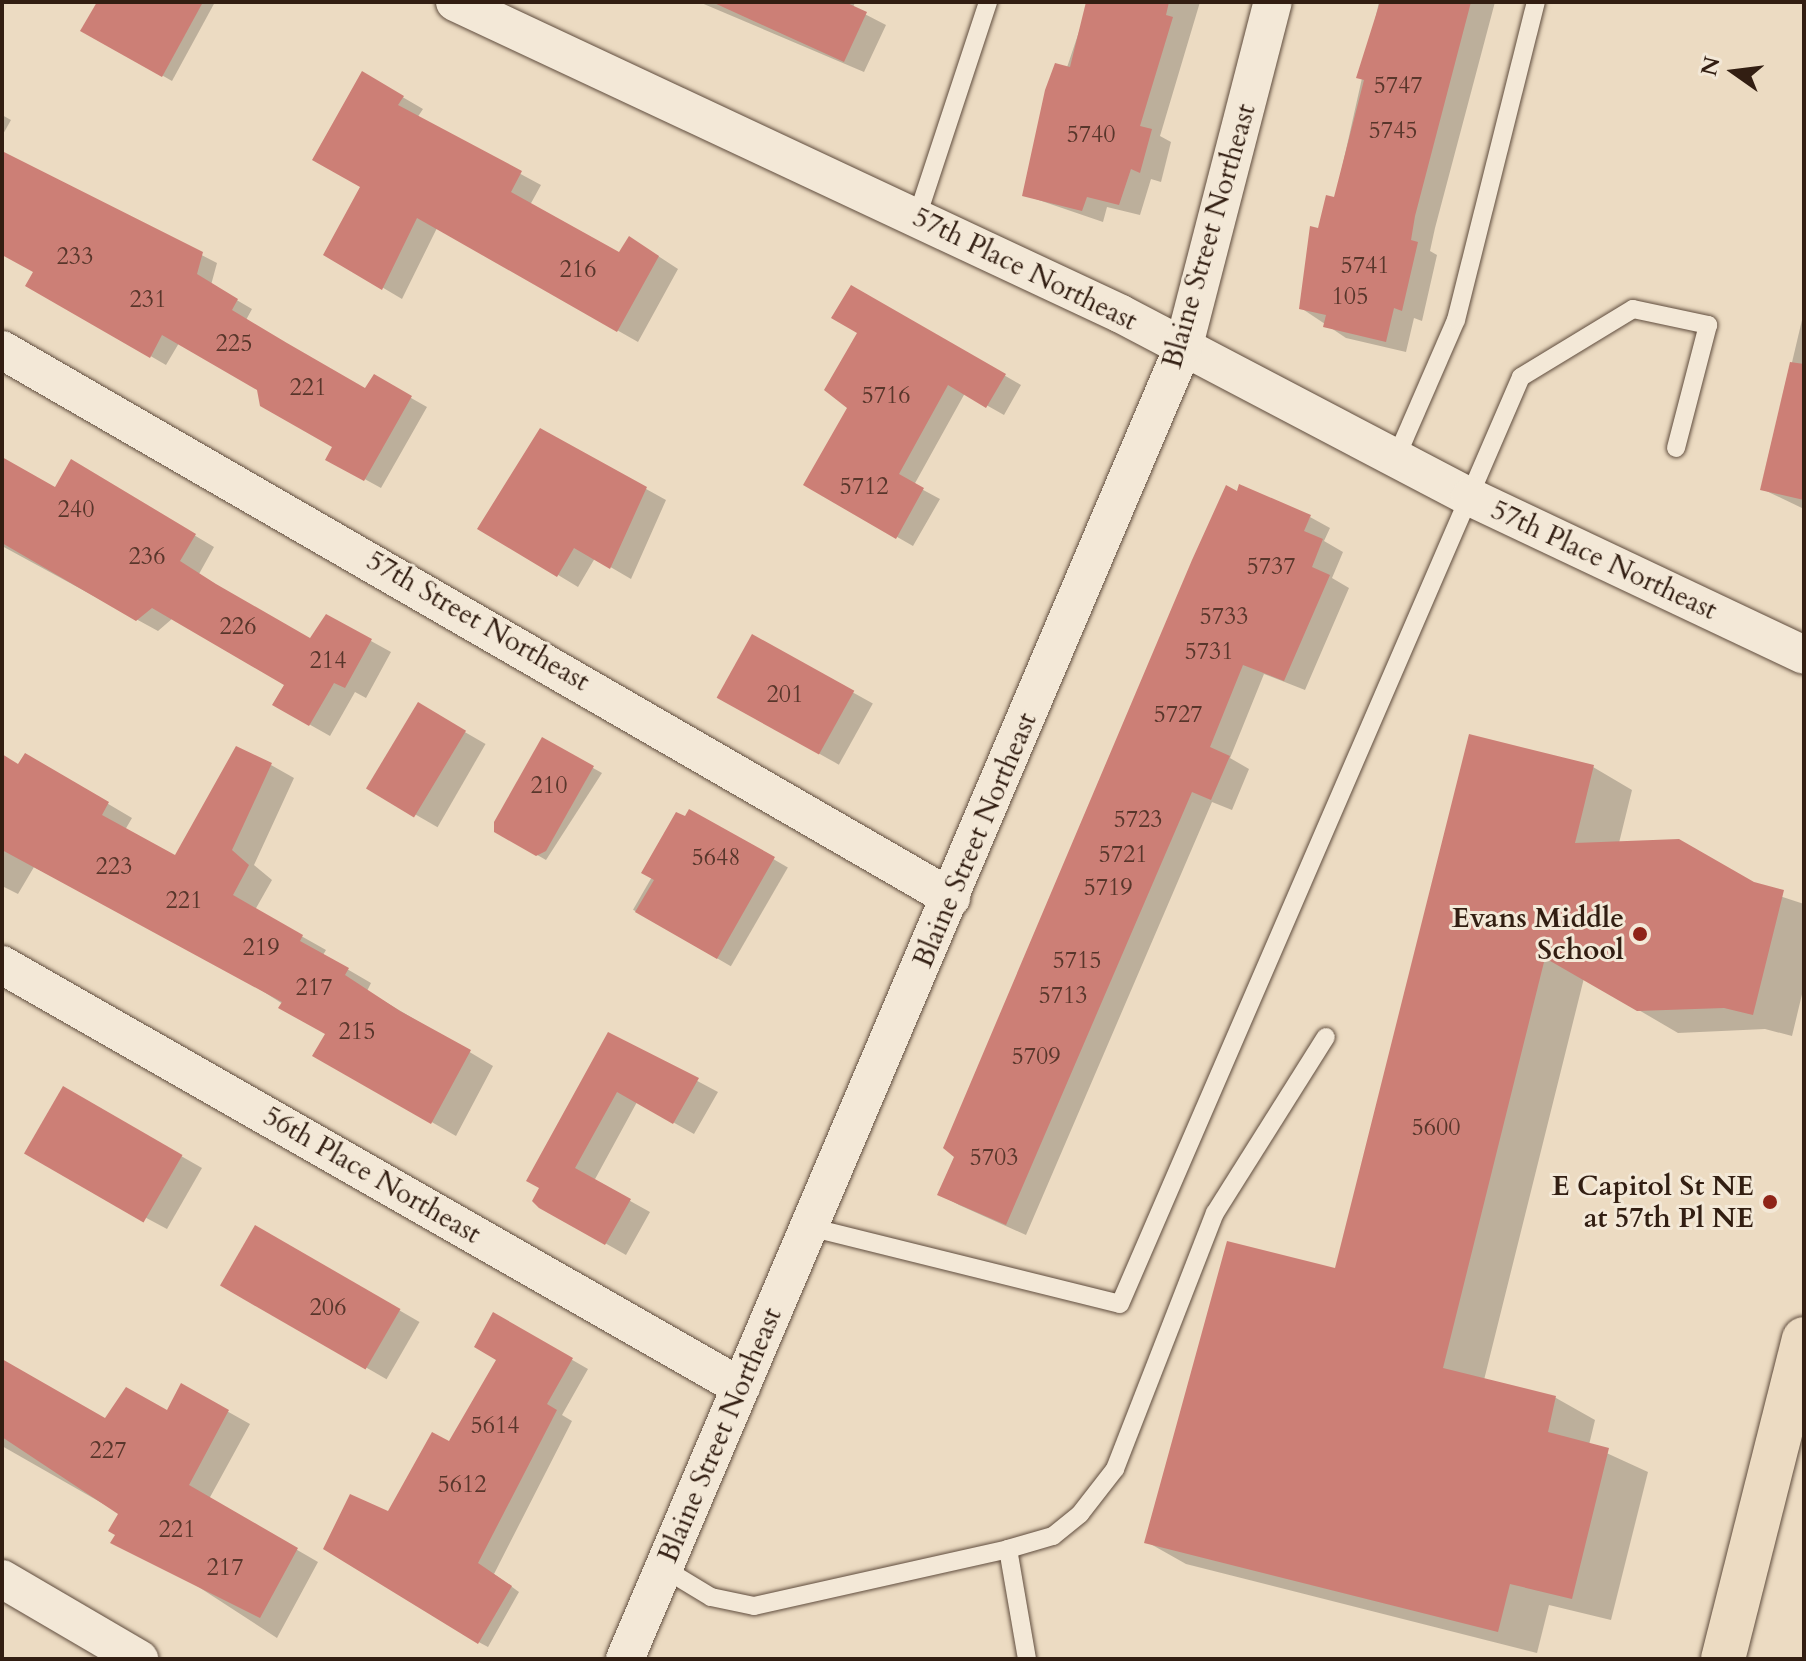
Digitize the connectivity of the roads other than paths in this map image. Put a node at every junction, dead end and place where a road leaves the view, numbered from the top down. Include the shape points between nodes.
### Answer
1 (455, 2) edge
2 (988, 2) edge
3 (1273, 2) edge
4 (1536, 2) edge
5 (917, 217) junction
6 (1184, 345) junction
7 (2, 350) edge
8 (1676, 448) dead end
9 (1396, 458) junction
10 (1470, 497) junction
11 (1804, 655) edge
12 (951, 898) junction
13 (2, 965) edge
14 (1326, 1037) dead end
15 (809, 1227) junction
16 (1804, 1339) edge
17 (741, 1387) junction
18 (1008, 1549) junction
19 (663, 1568) junction
20 (2, 1579) edge
21 (139, 1659) edge
22 (625, 1659) edge
23 (1027, 1659) edge
24 (1723, 1659) edge

1 - 5 street, 57th Place Northeast
2 - 5 lane
3 - 6 street, Blaine Street Northeast
4 - 9 lane via 1456,320
5 - 6 street, 57th Place Northeast
6 - 9 street, 57th Place Northeast
6 - 12 street, Blaine Street Northeast
7 - 12 street, 57th Street Northeast
8 - 10 lane via 1708,325 1633,309 1521,377
9 - 10 street, 57th Place Northeast
10 - 11 street, 57th Place Northeast
10 - 15 lane via 1120,1304
12 - 15 street, Blaine Street Northeast
13 - 17 street, 56th Place Northeast
14 - 18 lane via 1215,1213 1115,1469 1053,1536
15 - 17 street, Blaine Street Northeast
16 - 24 main road
17 - 19 street, Blaine Street Northeast
18 - 19 lane via 754,1606 711,1597
18 - 23 lane
19 - 22 street, Blaine Street Northeast
20 - 21 street

